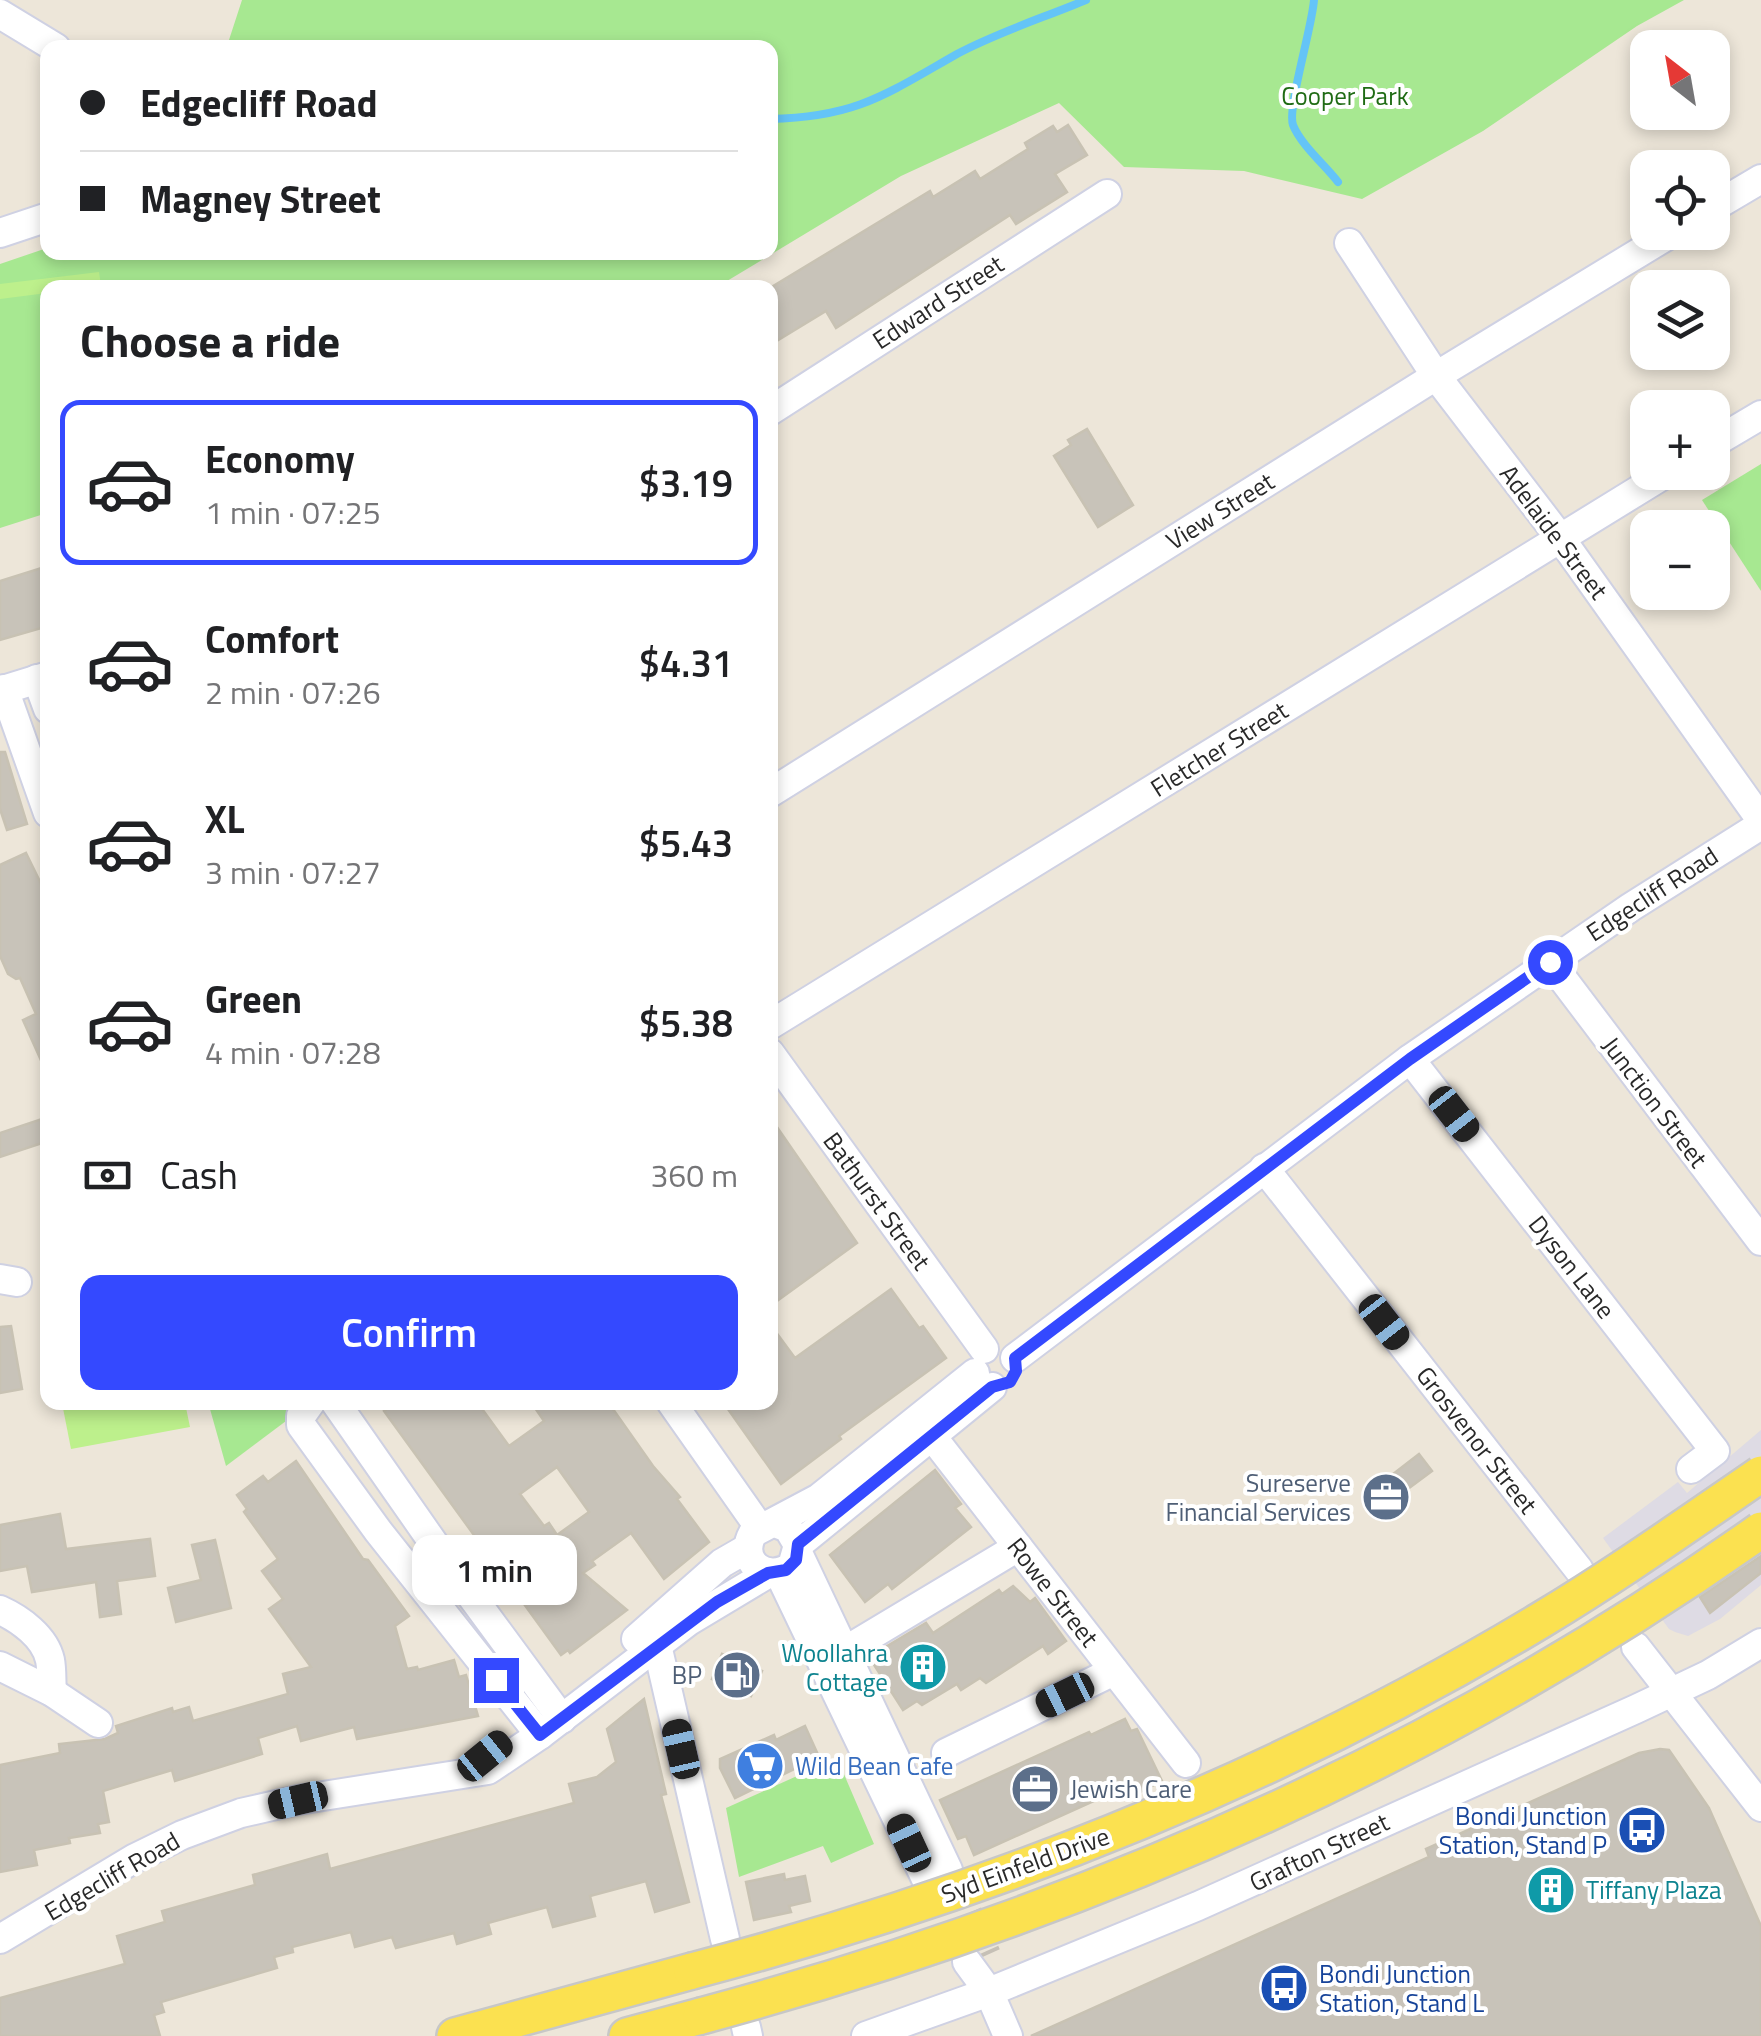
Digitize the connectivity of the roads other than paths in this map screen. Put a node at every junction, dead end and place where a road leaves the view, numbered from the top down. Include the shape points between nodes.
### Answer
1 (0, 14) edge
2 (43, 40) edge
3 (1761, 179) edge
4 (1106, 194) dead end
5 (1730, 197) edge
6 (40, 220) edge
7 (0, 234) edge
8 (1350, 244) dead end
9 (1643, 250) edge
10 (1436, 376) junction
11 (778, 405) edge
12 (1761, 415) edge
13 (1730, 433) edge
14 (1640, 490) edge
15 (1562, 539) junction
16 (40, 679) edge
17 (2, 690) edge
18 (778, 787) edge
19 (40, 792) edge
20 (1761, 822) edge
21 (1550, 962) junction
22 (778, 1019) edge
23 (1410, 1059) junction
24 (778, 1065) edge
25 (1264, 1168) junction
26 (1761, 1240) edge
27 (984, 1370) junction
28 (305, 1410) edge
29 (341, 1410) edge
30 (676, 1410) edge
31 (925, 1428) junction
32 (1690, 1469) dead end
33 (1761, 1474) edge
34 (1761, 1530) edge
35 (761, 1533) junction
36 (1018, 1547) junction
37 (786, 1561) junction
38 (1578, 1570) dead end
39 (0, 1610) edge
40 (654, 1636) junction
41 (1761, 1643) edge
42 (1636, 1647) dead end
43 (843, 1652) junction
44 (0, 1666) edge
45 (1114, 1671) junction
46 (52, 1692) junction
47 (1672, 1692) junction
48 (546, 1720) junction
49 (98, 1723) dead end
50 (946, 1753) dead end
51 (1186, 1762) dead end
52 (1761, 1807) edge
53 (0, 1939) edge
54 (725, 1939) dead end
55 (977, 1958) tunnel mouth
56 (989, 1992) junction
57 (454, 2036) edge
58 (627, 2036) edge
59 (866, 2036) edge
60 (1008, 2036) edge

1 - 2 street
3 - 5 street
4 - 11 street, Edward Street
6 - 7 street
8 - 10 street, Adelaide Street
9 - 10 street, View Street
10 - 15 street, Adelaide Street
10 - 18 street, View Street
12 - 13 street
14 - 15 street, Fletcher Street
15 - 20 street, Adelaide Street
15 - 22 street, Fletcher Street
16 - 17 street
17 - 19 street
20 - 21 street, Edgecliff Road
21 - 23 street, Edgecliff Road
21 - 26 street, Junction Street
23 - 25 street, Edgecliff Road
23 - 32 street, Dyson Lane via 1715,1450
24 - 27 street, Bathurst Street
25 - 27 street, Edgecliff Road via 1015,1358 1010,1382
25 - 38 street, Grosvenor Street
27 - 31 street, Edgecliff Road
28 - 48 street via 301,1424 378,1531
29 - 48 street
30 - 35 street
31 - 35 street, Edgecliff Road
31 - 36 street, Rowe Street
31 - 37 street, Edgecliff Road
33 - 57 main road, Syd Einfeld Drive, bridge via 1538,1622 1358,1721 1173,1808 981,1883 785,1946
34 - 58 main road, Syd Einfeld Drive, bridge via 1563,1660 1412,1744 1190,1850 999,1925
35 - 37 street via 788,1528
35 - 37 street via 751,1562
35 - 40 street, Edgecliff Road via 722,1563
36 - 43 street
36 - 45 street, Rowe Street
37 - 40 street, Edgecliff Road
37 - 43 street
37 - 43 street via 937,1874
39 - 46 street via 33,1632 50,1657
40 - 48 street, Edgecliff Road
40 - 54 street
41 - 47 street, Grafton Street
42 - 47 street
44 - 46 street
45 - 50 street
45 - 51 street, Rowe Street
46 - 49 street
47 - 52 street
47 - 56 street, Grafton Street via 1198,1906
48 - 53 street, Edgecliff Road via 488,1770 298,1800 182,1835
55 - 56 street
56 - 59 street, Grafton Street
56 - 60 street

